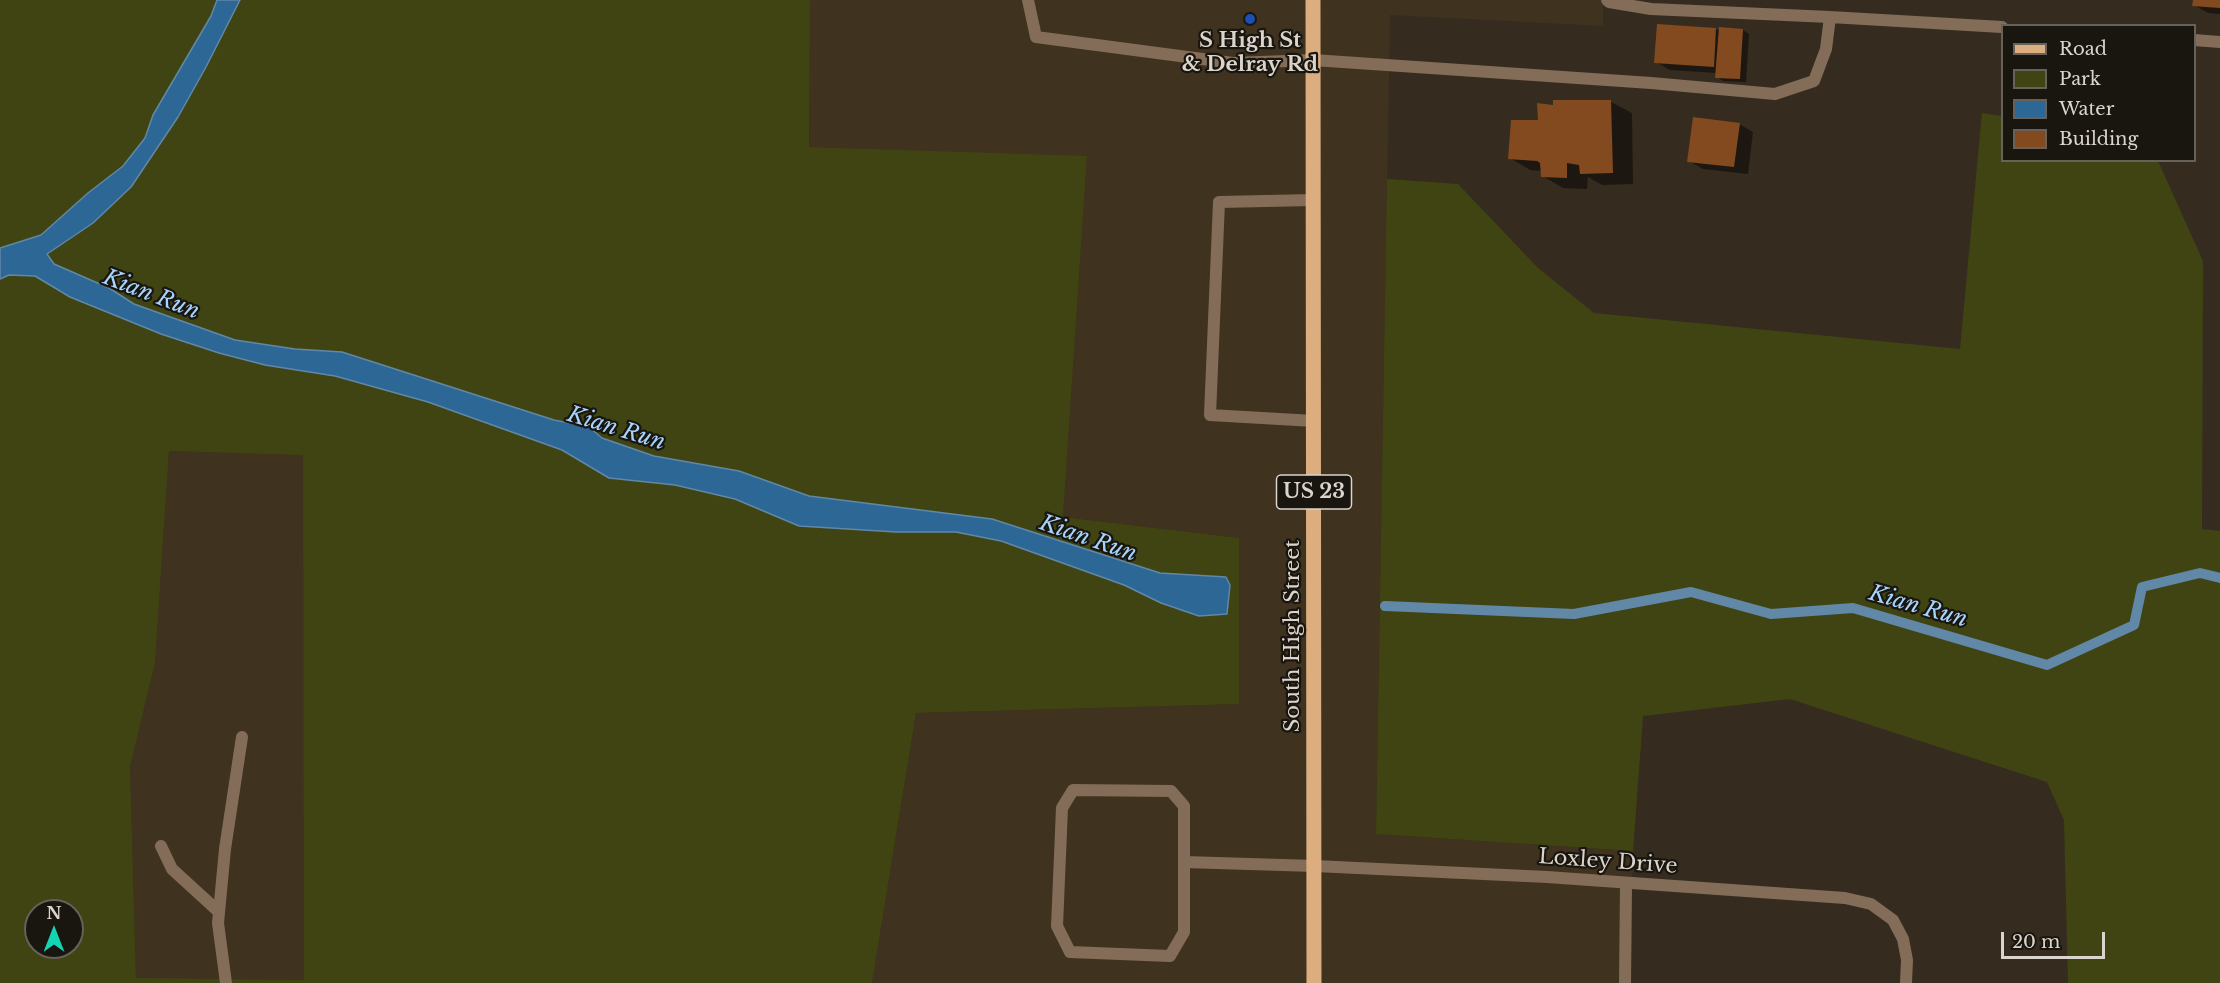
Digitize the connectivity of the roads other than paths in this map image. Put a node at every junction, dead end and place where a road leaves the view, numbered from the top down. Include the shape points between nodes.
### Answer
1 (1028, 0) edge
2 (1313, 0) edge
3 (1607, 0) edge
4 (1830, 17) junction
5 (2001, 27) edge
6 (2196, 40) edge
7 (2220, 42) edge
8 (1313, 60) junction
9 (1313, 200) junction
10 (1314, 421) junction
11 (242, 737) dead end
12 (161, 846) dead end
13 (1184, 862) junction
14 (1315, 866) junction
15 (1626, 883) junction
16 (219, 912) junction
17 (226, 983) edge
18 (1314, 983) edge
19 (1625, 983) edge
20 (1906, 983) edge

1 - 8 street via 1036,37 1233,63
2 - 8 main road, South High Street / US 23
3 - 4 street via 1651,9
4 - 5 street
4 - 8 street via 1826,49 1814,81 1774,94
6 - 7 street
8 - 9 main road, South High Street / US 23
9 - 10 main road, South High Street / US 23
9 - 10 street via 1219,202 1210,415
10 - 14 main road, South High Street / US 23
11 - 16 street
12 - 16 street via 172,869
13 - 13 street via 1184,806 1171,791 1073,790 1062,808 1057,926 1071,952 1170,956 1184,932
13 - 14 street, Loxley Drive
14 - 15 street, Loxley Drive
14 - 18 main road, South High Street / US 23
15 - 19 street
15 - 20 street, Loxley Drive via 1845,898 1871,904 1893,920 1903,939
16 - 17 street

